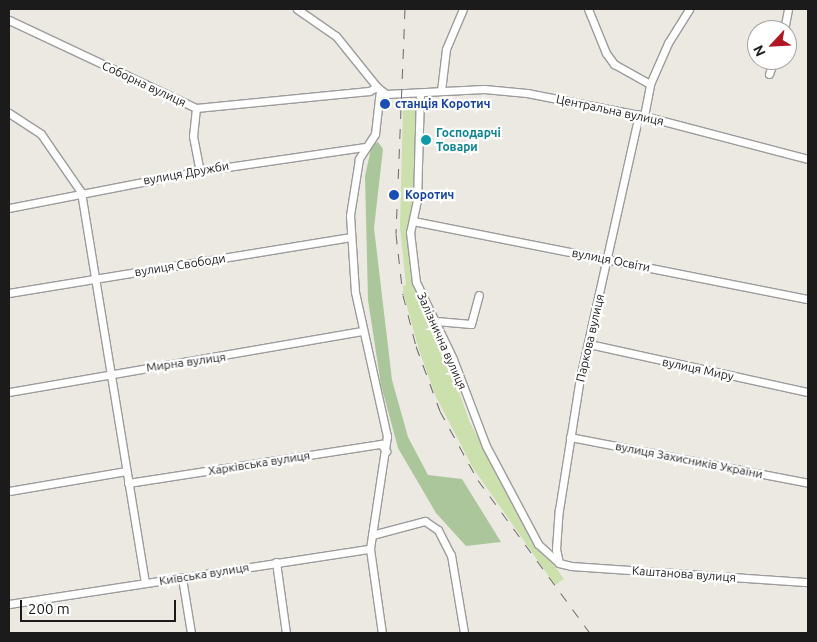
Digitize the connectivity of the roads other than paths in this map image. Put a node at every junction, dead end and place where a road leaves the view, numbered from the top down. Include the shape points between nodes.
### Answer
1 (297, 9) edge
2 (462, 9) edge
3 (588, 9) edge
4 (689, 9) edge
5 (9, 20) edge
6 (770, 70) edge
7 (769, 74) dead end
8 (650, 84) junction
9 (379, 89) junction
10 (441, 91) junction
11 (420, 94) junction
12 (196, 108) junction
13 (9, 113) edge
14 (642, 115) junction
15 (365, 147) junction
16 (808, 159) edge
17 (200, 171) junction
18 (82, 192) junction
19 (9, 208) edge
20 (413, 221) junction
21 (350, 237) junction
22 (608, 260) junction
23 (96, 279) junction
24 (9, 293) edge
25 (479, 295) dead end
26 (808, 299) edge
27 (436, 321) junction
28 (363, 331) junction
29 (589, 344) junction
30 (111, 372) junction
31 (9, 392) edge
32 (808, 392) edge
33 (570, 437) junction
34 (386, 452) junction
35 (126, 471) junction
36 (128, 483) junction
37 (808, 483) edge
38 (9, 491) edge
39 (372, 535) junction
40 (370, 549) junction
41 (276, 562) junction
42 (559, 563) junction
43 (182, 578) junction
44 (808, 582) edge
45 (146, 583) junction
46 (9, 604) edge
47 (191, 633) edge
48 (286, 633) edge
49 (382, 633) edge
50 (464, 633) edge

1 - 9 street via 336,36
2 - 10 street via 446,49
3 - 8 street via 606,53 614,64
4 - 8 street, Паркова вулиця via 668,43
5 - 12 street, Соборна вулиця
6 - 7 street
8 - 14 street, Паркова вулиця
9 - 11 street, Центральна вулиця via 386,94
9 - 12 street, Соборна вулиця
9 - 15 street via 375,134
10 - 11 street, Центральна вулиця
10 - 14 street, Центральна вулиця via 484,89 527,93
11 - 20 street, Залізнична вулиця via 417,200
12 - 17 street via 193,136
13 - 18 street via 42,134
14 - 16 street, Центральна вулиця
14 - 22 street, Паркова вулиця
15 - 17 street, вулиця Дружби
15 - 21 street via 351,190
17 - 18 street, вулиця Дружби
18 - 19 street, вулиця Дружби
18 - 23 street
20 - 22 street, вулиця Освіти
20 - 27 street, Залізнична вулиця via 411,238 416,282
21 - 23 street, вулиця Свободи
21 - 28 street via 354,292
22 - 26 street, вулиця Освіти
22 - 29 street, Паркова вулиця
23 - 24 street, вулиця Свободи
23 - 30 street
25 - 27 street via 472,323
27 - 42 street, Залізнична вулиця via 486,446 538,544
28 - 30 street, Мирна вулиця via 232,356
28 - 34 street via 385,420
29 - 32 street, вулиця Миру
29 - 33 street, Паркова вулиця
30 - 31 street, Мирна вулиця via 102,377
30 - 35 street
33 - 37 street, вулиця Захисників України
33 - 42 street, Паркова вулиця via 556,549
34 - 36 street, Харківська вулиця via 381,444
34 - 39 street
35 - 36 street
35 - 38 street
36 - 45 street
39 - 40 street
39 - 50 street via 425,521 438,530 451,555
40 - 41 street, Київська вулиця
40 - 49 street
41 - 43 street, Київська вулиця
41 - 48 street
42 - 44 street, Каштанова вулиця
43 - 45 street, Київська вулиця
43 - 47 street
45 - 46 street, Київська вулиця

